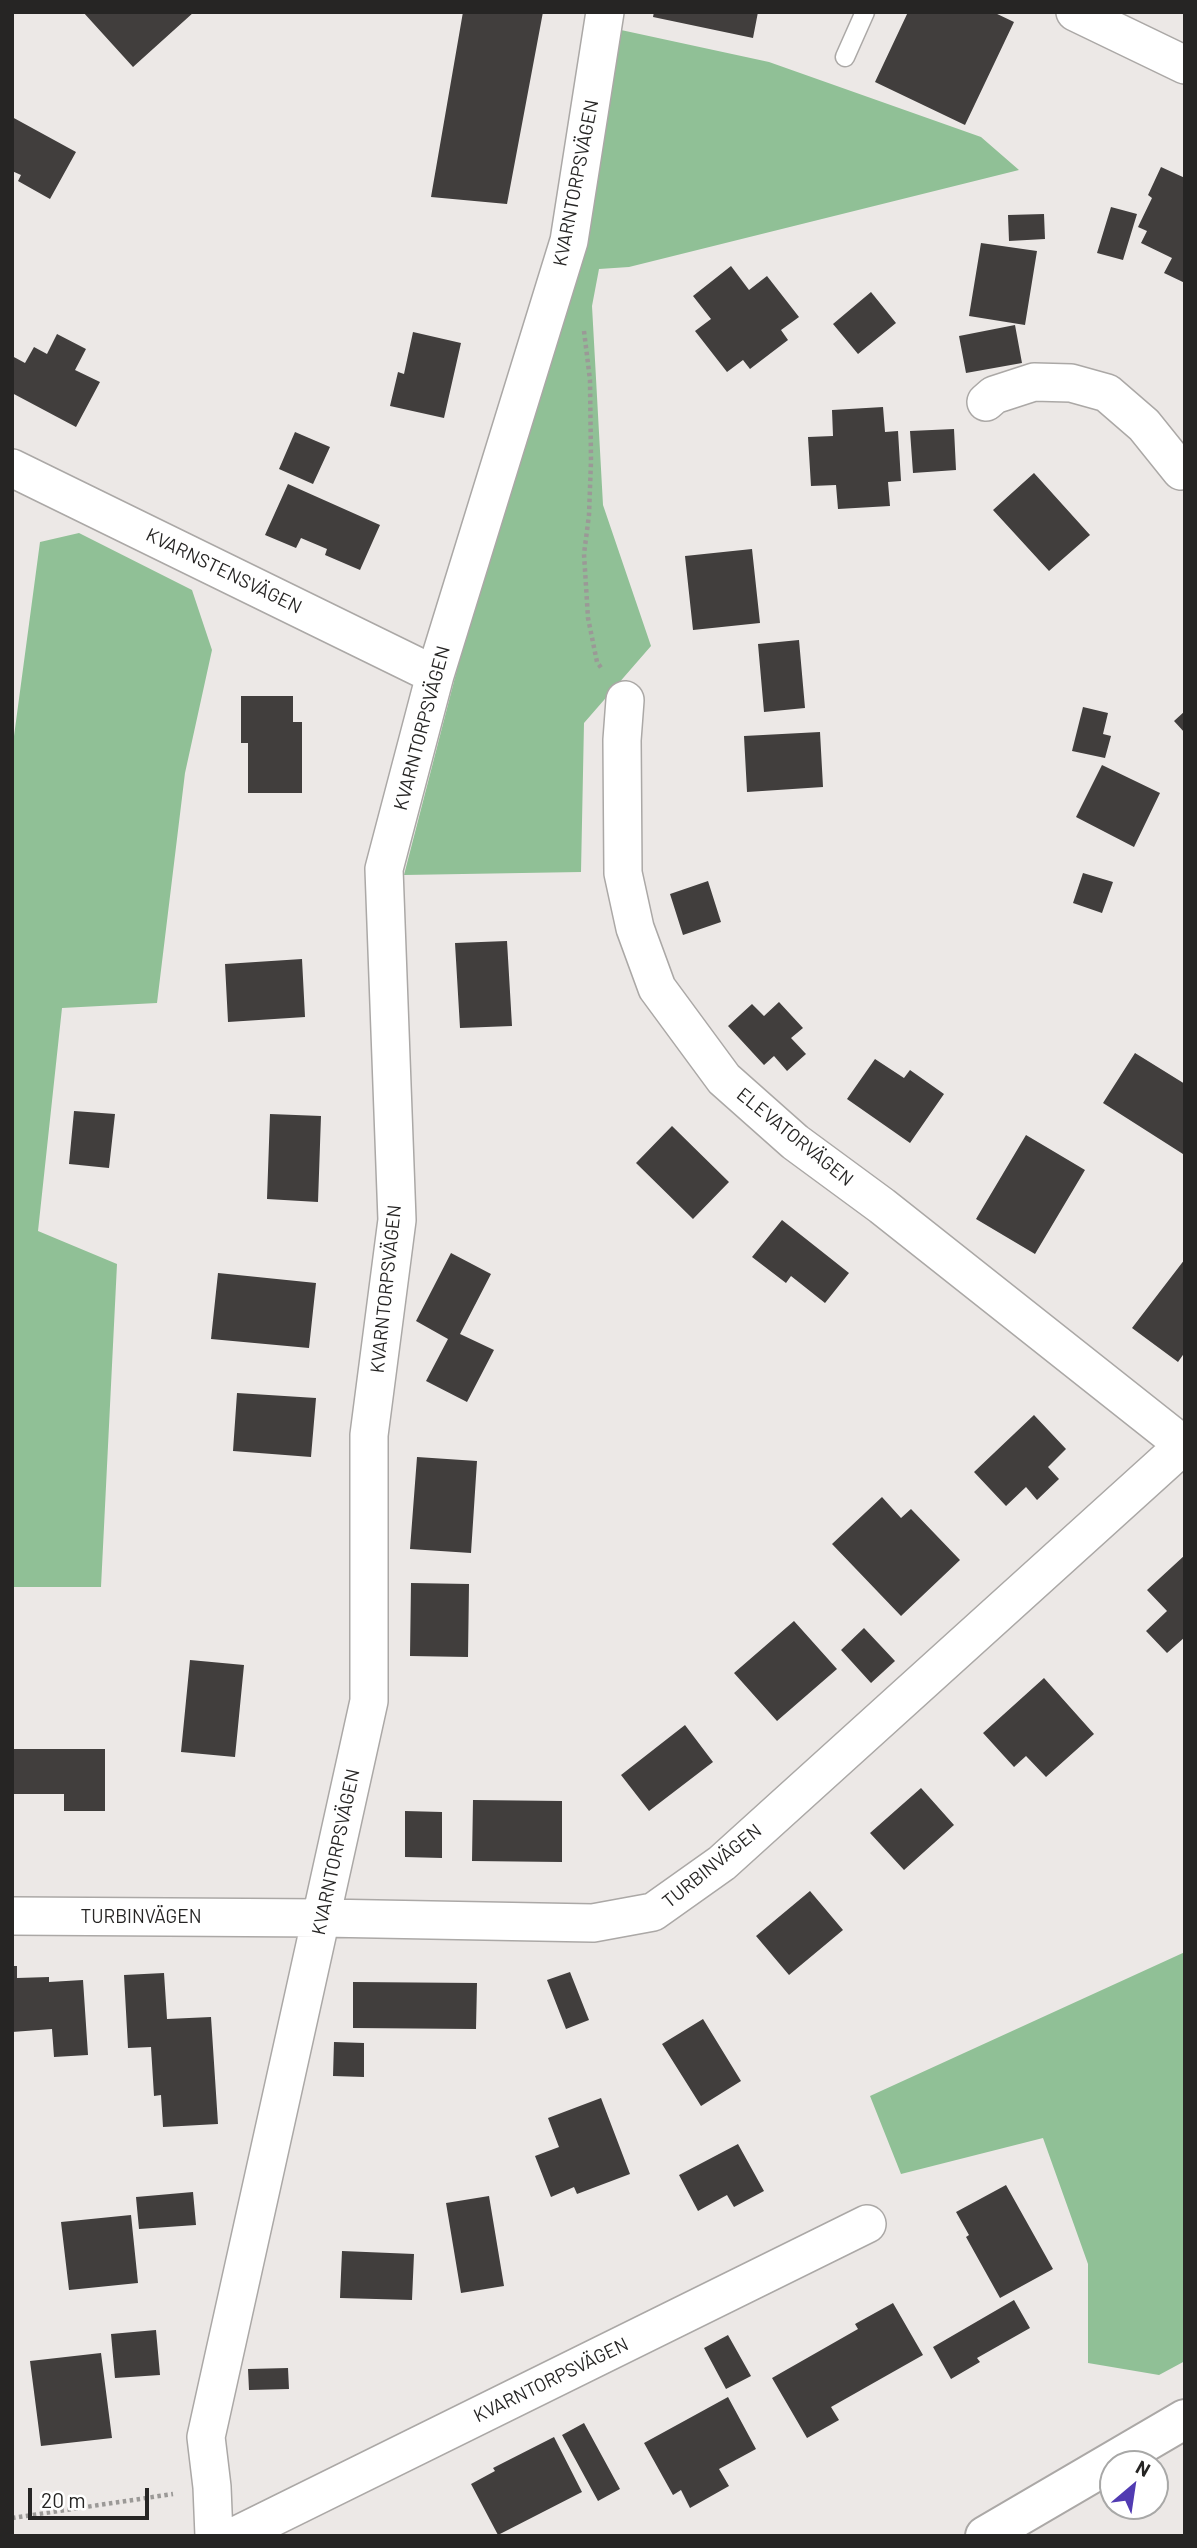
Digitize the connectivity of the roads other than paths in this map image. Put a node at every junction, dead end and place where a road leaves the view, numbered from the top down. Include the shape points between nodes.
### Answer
1 (605, 12) edge
2 (865, 12) edge
3 (1075, 12) edge
4 (845, 57) dead end
5 (1185, 65) edge
6 (986, 402) dead end
7 (12, 468) edge
8 (1184, 472) edge
9 (435, 675) junction
10 (625, 700) road end
11 (1184, 1446) edge
12 (12, 1916) edge
13 (323, 1918) junction
14 (867, 2224) dead end
15 (1185, 2419) edge
16 (214, 2536) edge
17 (235, 2536) edge
18 (985, 2536) edge

1 - 9 street, KVARNTORPSVÄGEN via 569,241
2 - 4 lane
3 - 5 street
6 - 8 street via 1034,382 1071,383 1107,393 1144,425
7 - 9 street, KVARNSTENSVÄGEN
9 - 13 street, KVARNTORPSVÄGEN via 384,869 397,1220 369,1435 369,1701
10 - 11 street, ELEVATORVÄGEN via 623,873 635,928 657,988 724,1079 795,1142
11 - 13 street, TURBINVÄGEN via 722,1863 653,1912 593,1923
12 - 13 street, TURBINVÄGEN
13 - 16 street, KVARNTORPSVÄGEN via 206,2437
14 - 17 street, KVARNTORPSVÄGEN
15 - 18 street

